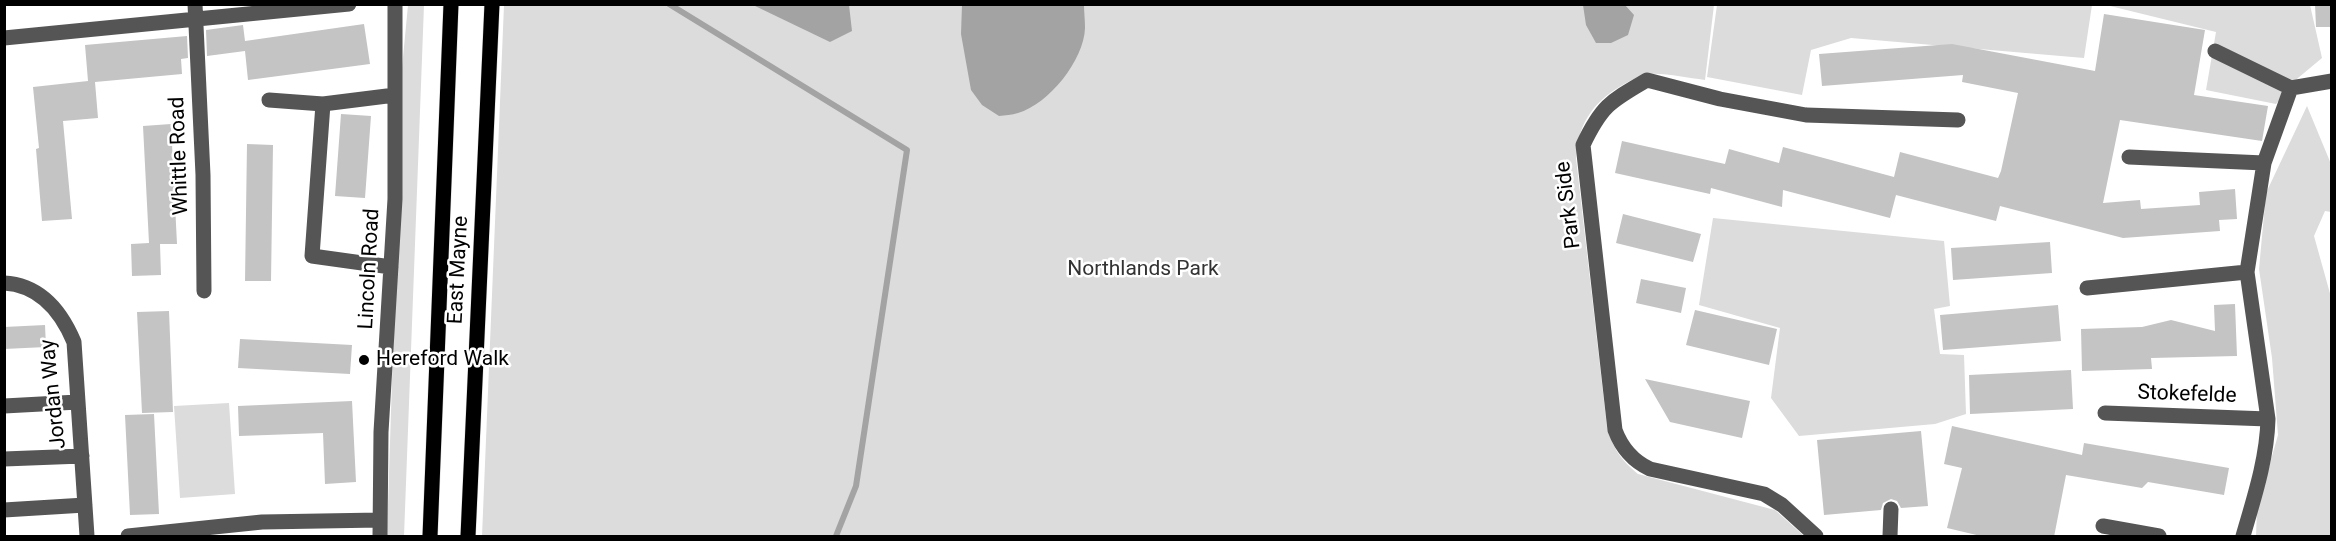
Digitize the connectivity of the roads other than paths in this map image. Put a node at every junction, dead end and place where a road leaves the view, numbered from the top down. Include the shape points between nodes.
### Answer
1 (349, 4) edge
2 (395, 4) edge
3 (452, 4) edge
4 (492, 4) edge
5 (194, 12) edge
6 (4, 38) edge
7 (2215, 51) dead end
8 (2331, 81) edge
9 (2291, 88) junction
10 (395, 95) junction
11 (269, 100) dead end
12 (323, 104) junction
13 (1958, 120) dead end
14 (2129, 157) dead end
15 (2264, 163) junction
16 (391, 267) junction
17 (2247, 272) junction
18 (4, 283) edge
19 (2086, 288) dead end
20 (204, 291) dead end
21 (78, 402) junction
22 (4, 406) edge
23 (2105, 413) dead end
24 (2268, 419) junction
25 (82, 456) junction
26 (4, 459) edge
27 (85, 505) junction
28 (1891, 509) dead end
29 (4, 510) edge
30 (380, 520) junction
31 (2103, 526) dead end
32 (241, 531) edge
33 (87, 537) edge
34 (128, 537) edge
35 (380, 537) edge
36 (430, 537) edge
37 (468, 537) edge
38 (1816, 537) edge
39 (1890, 537) edge
40 (2159, 537) edge
41 (2243, 537) edge

1 - 5 street
2 - 10 street, Lincoln Road
3 - 36 main road, East Mayne
4 - 37 main road, East Mayne
5 - 6 street
5 - 20 street, Whittle Road via 203,175
7 - 9 street
8 - 9 street
9 - 15 street, Stokefelde
10 - 12 street
10 - 16 street, Lincoln Road
11 - 12 street
12 - 16 street via 312,256
13 - 38 street, Park Side via 1806,115 1647,80 1610,102 1594,121 1583,145 1620,443 1638,464 1650,470 1764,494
14 - 15 street
15 - 17 street, Stokefelde
16 - 30 street, Lincoln Road
17 - 19 street
17 - 24 street, Stokefelde
18 - 21 street, Jordan Way via 32,290 65,321 74,342
21 - 22 street
21 - 25 street, Jordan Way
23 - 24 street, Stokefelde
24 - 41 street, Stokefelde via 2264,458
25 - 26 street
25 - 27 street, Jordan Way
27 - 29 street
27 - 33 street, Jordan Way
28 - 39 street
30 - 32 street via 262,522
30 - 35 street, Lincoln Road
31 - 40 street
32 - 34 street

